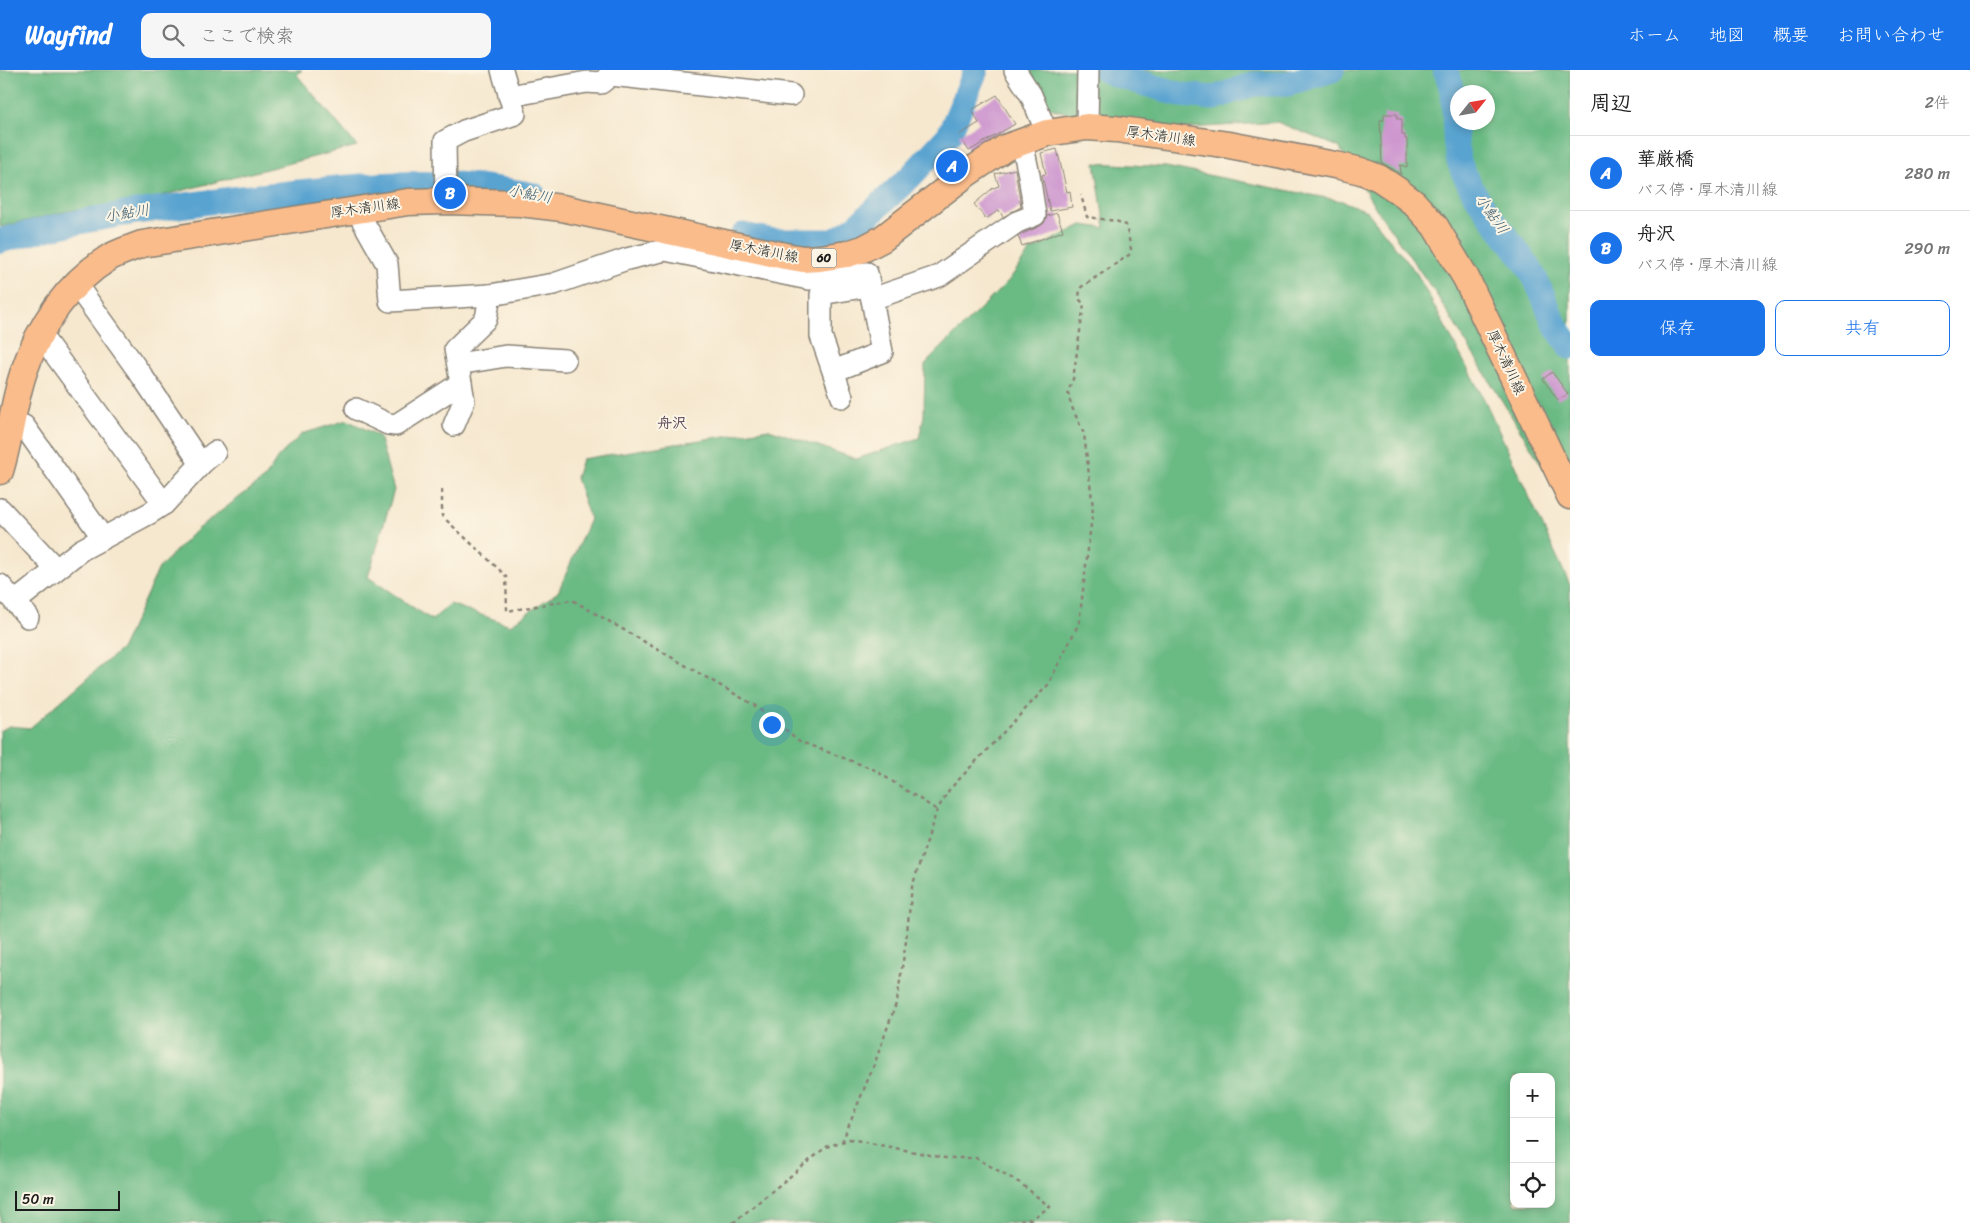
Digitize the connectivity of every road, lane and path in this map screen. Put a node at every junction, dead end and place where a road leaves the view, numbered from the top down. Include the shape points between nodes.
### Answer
1 (1016, 72) edge
2 (610, 73) edge
3 (508, 78) edge
4 (1088, 80) edge
5 (791, 95) dead end
6 (1087, 127) junction
7 (1047, 133) junction
8 (1022, 142) junction
9 (446, 195) junction
10 (1080, 195) dead end
11 (356, 209) junction
12 (782, 265) junction
13 (75, 283) junction
14 (871, 293) junction
15 (490, 295) junction
16 (40, 334) junction
17 (565, 360) dead end
18 (834, 371) junction
19 (459, 374) junction
20 (842, 397) dead end
21 (356, 409) dead end
22 (12, 422) junction
23 (454, 426) dead end
24 (0, 471) edge
25 (442, 490) dead end
26 (1570, 496) edge
27 (164, 504) junction
28 (0, 509) edge
29 (103, 538) junction
30 (56, 569) junction
31 (0, 585) edge
32 (937, 810) junction
33 (842, 1142) junction
34 (733, 1223) edge
35 (1010, 1223) edge

1 - 7 street via 1031,95
2 - 3 street via 601,83
2 - 5 street
3 - 9 street via 515,114 464,131 445,142
4 - 6 street
6 - 7 main road, 厚木清川線 / 60
6 - 26 main road, 厚木清川線 / 60 via 1229,146 1340,166 1379,178 1397,190 1435,226 1466,278
7 - 8 main road, 厚木清川線 / 60
8 - 12 main road, 厚木清川線 / 60 via 1005,148 966,174 868,247 834,257 803,259
8 - 14 street via 1034,214 1017,222 938,276
9 - 11 main road, 厚木清川線 / 60
9 - 12 main road, 厚木清川線 / 60 via 562,208
10 - 32 path via 1087,217 1126,225 1131,248 1129,255 1080,288 1079,299 1084,304 1073,380 1068,392 1084,434 1093,508 1080,623 1048,685 949,790
11 - 13 main road, 厚木清川線 / 60 via 142,244 111,257
11 - 15 street via 387,264 390,301
12 - 14 street via 809,279 867,273
12 - 15 street via 665,250 554,284
13 - 16 main road, 厚木清川線 / 60
13 - 27 street via 142,376 208,458
14 - 18 street via 882,352
14 - 18 street via 821,294 821,336
15 - 19 street via 486,319 455,349
16 - 22 main road, 厚木清川線 / 60 via 23,375
16 - 27 street
17 - 19 street via 506,356
18 - 20 street
19 - 21 street via 396,425
19 - 23 street via 464,401
22 - 24 main road, 厚木清川線 / 60
22 - 29 street via 24,426
25 - 32 path via 442,516 506,576 507,611 572,600 754,705 801,742 873,769
27 - 29 street
28 - 30 street
29 - 30 street
30 - 31 street via 22,610
32 - 33 path via 912,887 897,1001
33 - 34 path via 826,1147
33 - 35 path via 850,1139 945,1158 976,1158 1020,1183 1050,1207 1031,1219

